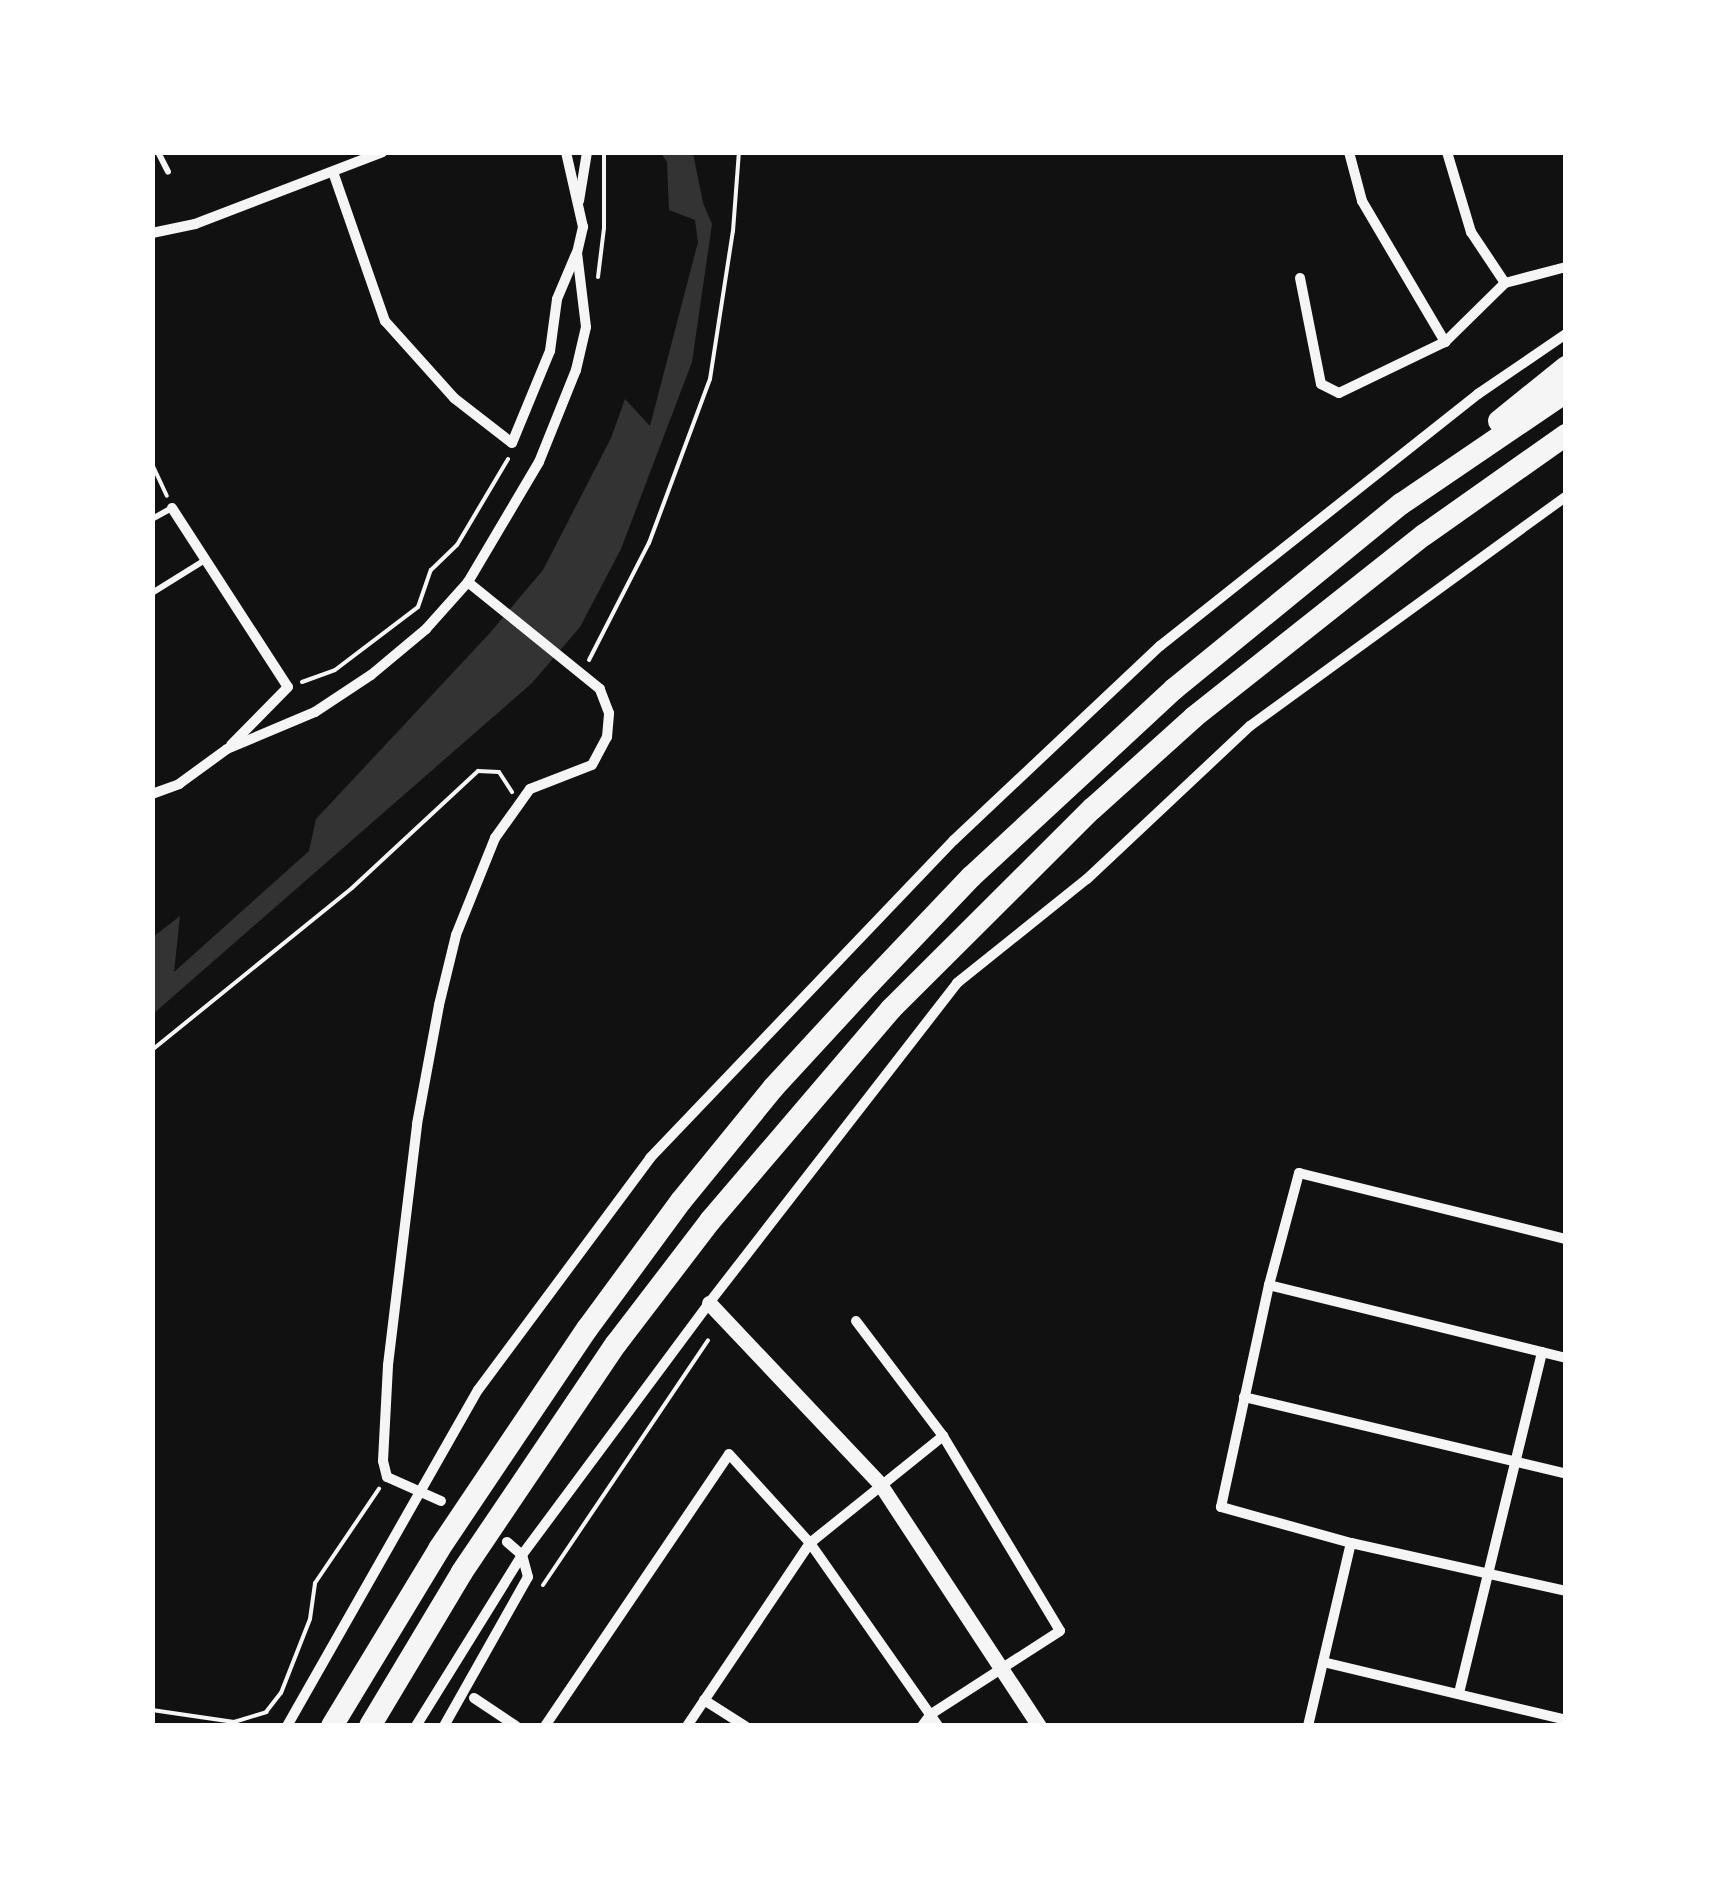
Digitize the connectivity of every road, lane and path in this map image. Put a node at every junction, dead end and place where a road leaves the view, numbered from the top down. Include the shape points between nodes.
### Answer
1 (158, 152) edge
2 (383, 152) edge
3 (566, 152) edge
4 (587, 152) edge
5 (604, 152) edge
6 (738, 152) edge
7 (1349, 152) edge
8 (1447, 152) edge
9 (168, 172) dead end
10 (333, 172) junction
11 (578, 204) junction
12 (152, 233) edge
13 (576, 253) junction
14 (1566, 267) edge
15 (1300, 278) dead end
16 (1506, 283) junction
17 (596, 289) dead end
18 (1566, 334) edge
19 (1445, 342) junction
20 (1566, 367) edge
21 (1566, 392) edge
22 (1566, 435) edge
23 (512, 443) junction
24 (1566, 454) edge
25 (152, 464) edge
26 (1566, 496) edge
27 (1401, 504) junction
28 (172, 508) junction
29 (152, 519) edge
30 (204, 560) junction
31 (468, 582) junction
32 (152, 593) edge
33 (583, 673) junction
34 (288, 688) junction
35 (1194, 718) junction
36 (227, 749) junction
37 (152, 794) edge
38 (517, 800) junction
39 (152, 1050) edge
40 (1566, 1239) edge
41 (1269, 1286) junction
42 (709, 1302) junction
43 (856, 1321) dead end
44 (708, 1340) dead end
45 (1542, 1352) junction
46 (1566, 1358) edge
47 (1244, 1397) junction
48 (943, 1436) junction
49 (1515, 1461) junction
50 (1566, 1474) edge
51 (388, 1477) junction
52 (880, 1484) junction
53 (417, 1490) junction
54 (440, 1501) dead end
55 (507, 1542) dead end
56 (810, 1542) junction
57 (1351, 1543) junction
58 (439, 1549) junction
59 (522, 1555) junction
60 (1488, 1572) junction
61 (1566, 1591) edge
62 (536, 1596) dead end
63 (1323, 1662) junction
64 (1001, 1667) junction
65 (1459, 1692) junction
66 (474, 1698) dead end
67 (704, 1700) junction
68 (152, 1710) edge
69 (931, 1714) junction
70 (1566, 1720) edge
71 (287, 1726) edge
72 (322, 1726) edge
73 (332, 1726) edge
74 (370, 1726) edge
75 (416, 1726) edge
76 (444, 1726) edge
77 (516, 1726) edge
78 (545, 1726) edge
79 (687, 1726) edge
80 (745, 1726) edge
81 (922, 1726) edge
82 (938, 1726) edge
83 (1039, 1726) edge
84 (1308, 1726) edge

1 - 9 lane
2 - 10 street
3 - 11 street
4 - 11 street
5 - 17 path
6 - 33 path via 710,380 649,543
7 - 19 street via 1362,200
8 - 16 street via 1470,232
10 - 12 street via 195,224
10 - 23 street via 385,321 454,398
11 - 13 street via 583,227
13 - 23 street via 558,299 550,352
13 - 31 street via 586,327 576,370 539,462
14 - 16 street
15 - 19 street via 1321,384 1338,393
16 - 19 street
18 - 53 street via 1478,394 1160,646 954,840 650,1158 478,1390
20 - 27 highway
21 - 27 highway
22 - 35 highway via 1368,578
23 - 34 path via 494,488 431,570 418,608 336,670
24 - 35 highway
25 - 28 path
26 - 42 street via 1250,726 1086,880 957,983
27 - 58 highway via 1075,778 773,1088 586,1329
28 - 29 lane
28 - 30 street
30 - 32 lane
30 - 34 street
31 - 33 street
31 - 36 street via 371,675 315,712
33 - 38 street via 605,701 607,737 592,765 530,788
34 - 36 street
35 - 74 highway via 1092,809 891,1009 710,1221 534,1462
36 - 37 street
38 - 39 path via 498,772 478,771 352,888
38 - 51 street via 456,935 417,1124 388,1364 382,1461
40 - 41 street via 1299,1173
41 - 45 street
41 - 47 street
42 - 52 street
42 - 59 street
43 - 48 street
44 - 62 path
45 - 46 street
45 - 49 street
47 - 49 street
47 - 57 street via 1220,1507
48 - 52 street
48 - 64 street via 1060,1631
49 - 50 street
49 - 60 street
51 - 53 street
51 - 68 path via 315,1583 310,1618 281,1693 266,1712 234,1722
52 - 56 street
52 - 64 street
53 - 54 street
53 - 71 street
55 - 59 street
56 - 67 street
56 - 69 street
56 - 78 street via 729,1454
57 - 60 street
57 - 63 street
58 - 72 highway via 374,1638
58 - 73 highway
59 - 75 street
59 - 76 street via 528,1577
60 - 61 street
60 - 65 street
63 - 65 street
63 - 84 street
64 - 69 street
64 - 83 street
65 - 70 street
66 - 77 street
67 - 79 street
67 - 80 street
69 - 81 street
69 - 82 street

